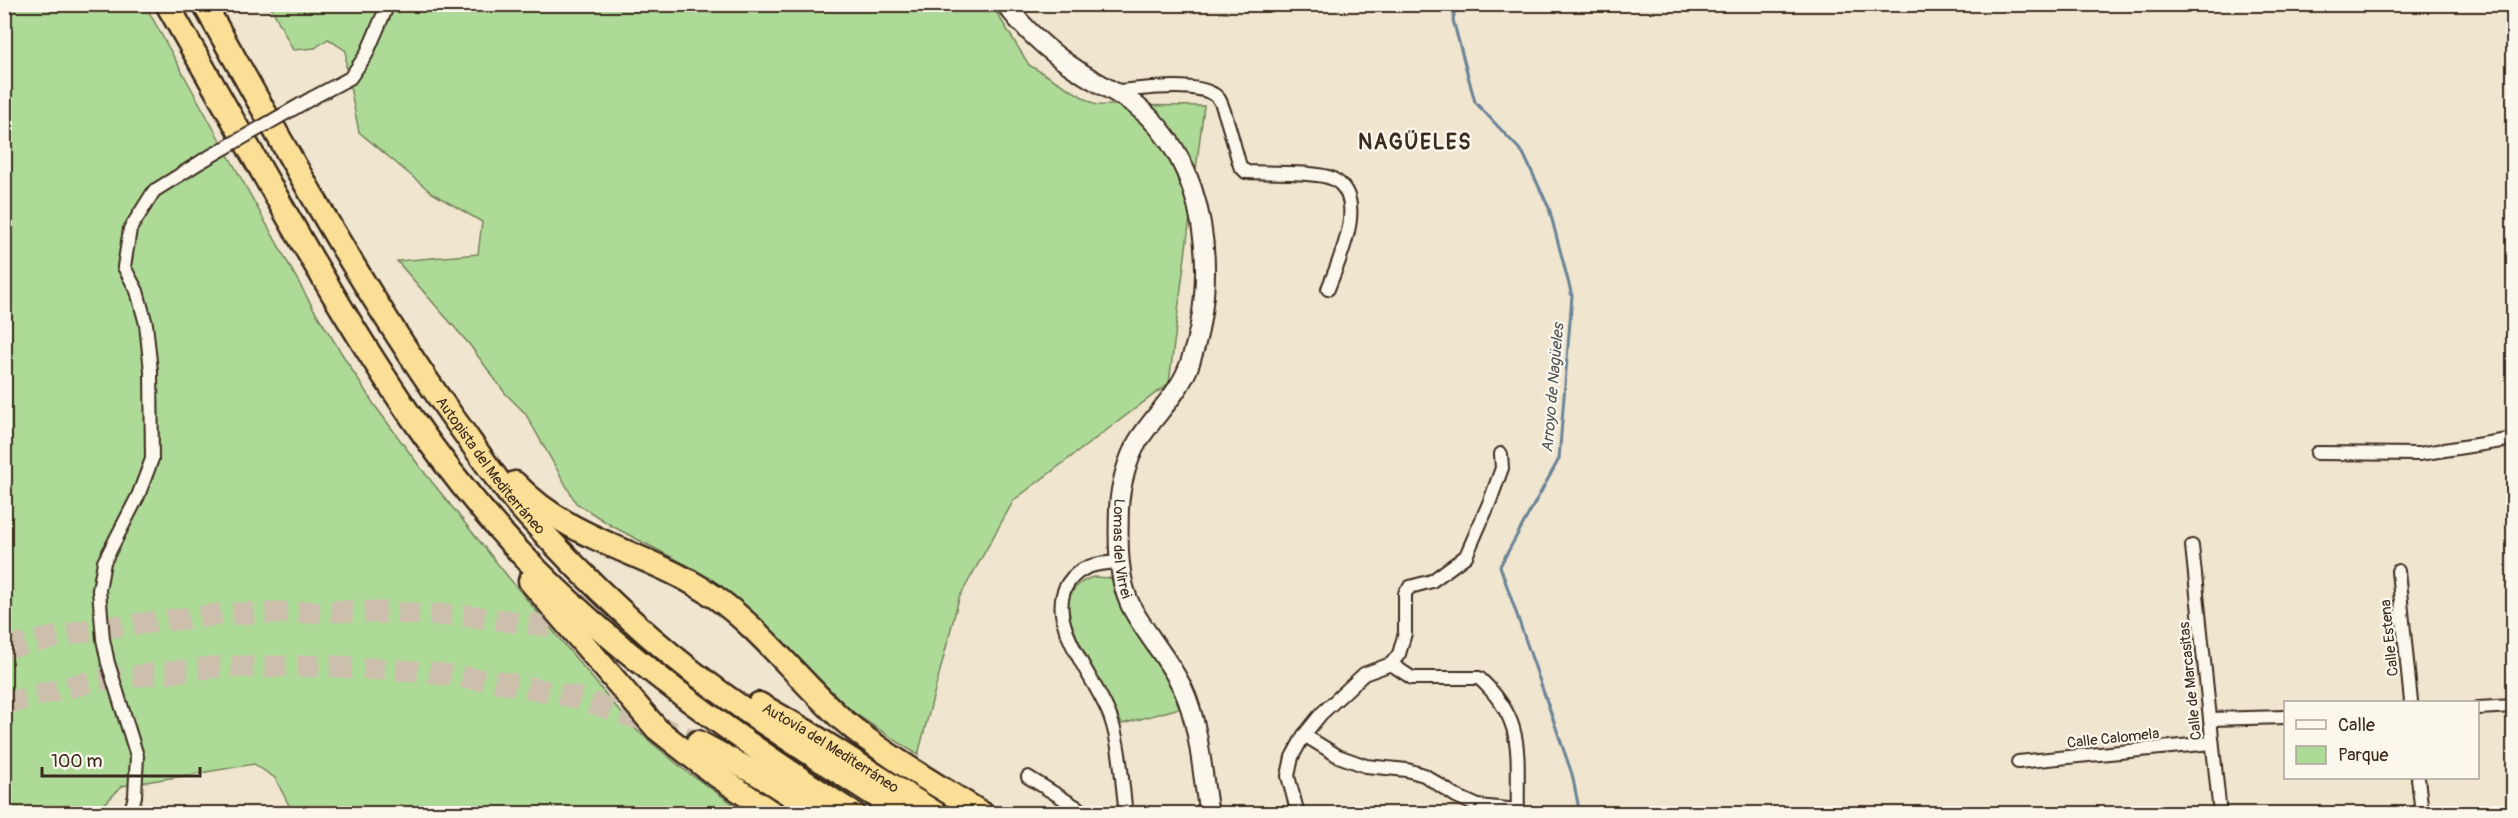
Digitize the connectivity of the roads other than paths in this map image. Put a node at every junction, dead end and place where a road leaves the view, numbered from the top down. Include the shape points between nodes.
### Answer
1 (167, 4) edge
2 (204, 4) edge
3 (388, 4) edge
4 (1005, 4) edge
5 (1111, 91) junction
6 (1328, 289) dead end
7 (466, 436) junction
8 (2514, 439) edge
9 (2317, 453) dead end
10 (1501, 454) dead end
11 (446, 464) junction
12 (2192, 546) dead end
13 (1120, 562) junction
14 (2398, 571) dead end
15 (1391, 664) junction
16 (719, 688) junction
17 (2411, 701) edge
18 (2511, 705) edge
19 (2479, 708) edge
20 (2284, 717) edge
21 (2210, 719) junction
22 (1304, 735) junction
23 (698, 742) tunnel mouth
24 (2212, 743) junction
25 (2018, 762) dead end
26 (1028, 777) dead end
27 (2418, 779) edge
28 (1518, 812) edge
29 (130, 813) edge
30 (774, 813) edge
31 (820, 813) edge
32 (854, 813) edge
33 (903, 813) edge
34 (937, 813) edge
35 (983, 813) edge
36 (1088, 813) edge
37 (1126, 813) edge
38 (1209, 813) edge
39 (1298, 813) edge
40 (2220, 813) edge
41 (2422, 813) edge

1 - 11 highway, Autopista del Mediterráneo via 332,293 373,360
2 - 7 highway, Autopista del Mediterráneo via 366,285
3 - 29 street, bridge via 366,55 350,78 154,191 130,229 124,267 137,291 146,324 152,371 152,459 104,562 99,590 108,663 137,756
4 - 5 street, Lomas del Virrei via 1037,41
5 - 6 street via 1211,91 1220,101 1240,166 1246,172 1332,178 1346,190 1348,235
5 - 13 street, Lomas del Virrei via 1154,122 1174,146 1191,180 1201,221 1204,282 1199,338 1185,377 1137,442 1124,479 1119,507
7 - 16 highway, Autopista del Mediterráneo via 526,514 581,572 653,638
7 - 35 highway via 529,496 574,529 674,572 718,600 851,726
8 - 9 street via 2419,454
10 - 15 street via 1502,468 1466,556 1432,581 1410,587 1404,593 1405,633 1399,654
11 - 30 highway via 457,492 642,714 684,752
11 - 32 highway, Autopista del Mediterráneo via 536,569 613,641 710,716
12 - 21 street, Calle de Marcasitas
13 - 37 street via 1096,563 1074,573 1060,601 1062,622 1112,721
13 - 38 street, Lomas del Virrei via 1132,608 1184,690 1192,714
14 - 17 street, Calle Estena
15 - 22 street via 1364,674
15 - 28 street via 1412,678 1479,678 1493,691 1507,709 1517,738
16 - 33 highway, Autopista del Mediterráneo via 782,736
16 - 34 highway, Autovía del Mediterráneo via 806,730
18 - 19 street
20 - 21 street
21 - 24 street, Calle de Marcasitas
22 - 28 street via 1338,756 1366,766 1424,775 1478,806
22 - 39 street via 1292,757 1288,776
23 - 31 highway
24 - 25 street, Calle Calomela
24 - 40 street, Calle de Marcasitas
26 - 36 street
27 - 41 street

